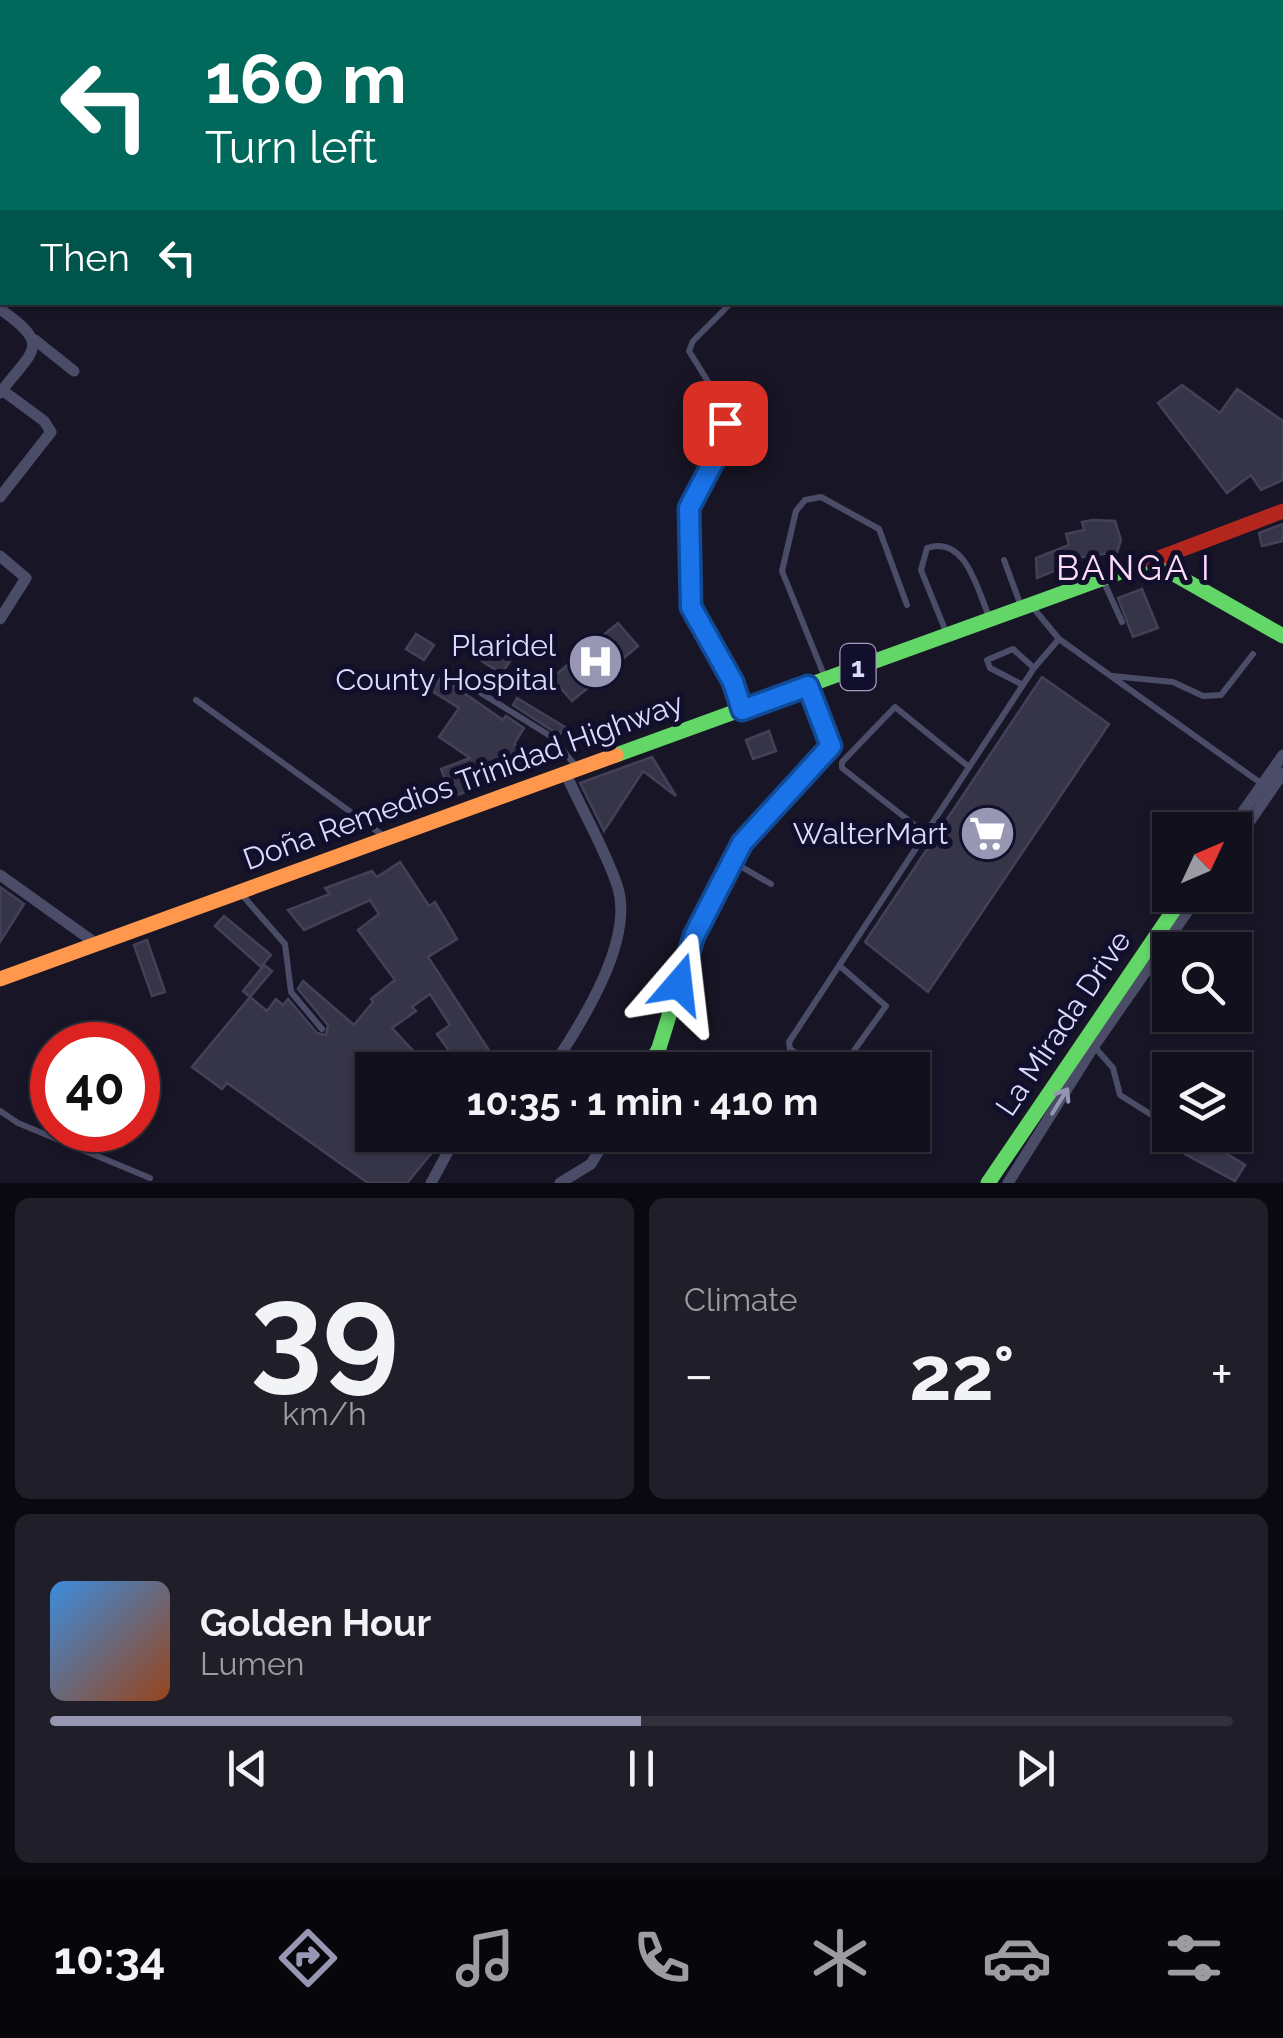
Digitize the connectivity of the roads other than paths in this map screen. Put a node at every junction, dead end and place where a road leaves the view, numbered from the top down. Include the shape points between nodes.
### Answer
1 (729, 305) edge
2 (0, 309) edge
3 (35, 340) junction
4 (74, 371) dead end
5 (1, 392) edge
6 (0, 497) edge
7 (1283, 511) edge
8 (0, 556) edge
9 (1004, 560) dead end
10 (1150, 562) junction
11 (1103, 579) junction
12 (907, 605) dead end
13 (1027, 608) junction
14 (0, 619) edge
15 (991, 620) junction
16 (1122, 622) dead end
17 (947, 636) junction
18 (1283, 636) edge
19 (1059, 638) junction
20 (1253, 654) dead end
21 (1034, 668) junction
22 (1111, 676) junction
23 (826, 678) junction
24 (1023, 685) junction
25 (808, 686) junction
26 (481, 692) dead end
27 (196, 700) dead end
28 (742, 710) junction
29 (1283, 756) edge
30 (970, 767) junction
31 (572, 772) junction
32 (1282, 776) edge
33 (1267, 787) junction
34 (1245, 812) edge
35 (1252, 813) edge
36 (926, 834) junction
37 (387, 838) junction
38 (735, 863) junction
39 (0, 876) edge
40 (772, 884) dead end
41 (239, 892) junction
42 (1173, 912) edge
43 (1186, 912) edge
44 (98, 945) junction
45 (841, 967) junction
46 (0, 979) edge
47 (322, 1029) dead end
48 (1089, 1042) junction
49 (561, 1052) edge
50 (657, 1052) edge
51 (796, 1052) edge
52 (853, 1052) edge
53 (0, 1111) edge
54 (1152, 1115) edge
55 (448, 1152) edge
56 (597, 1152) edge
57 (1011, 1163) junction
58 (150, 1178) dead end
59 (431, 1183) edge
60 (560, 1183) edge
61 (988, 1183) edge
62 (1008, 1183) edge

1 - 28 lane via 690,351 720,400 725,423 718,453 689,508 691,607
2 - 3 street
3 - 4 street
3 - 5 street
5 - 6 street via 51,432
7 - 10 main road, Doña Remedios Trinidad Highway / 1
8 - 14 street via 26,578
9 - 13 lane
10 - 11 main road, Doña Remedios Trinidad Highway / 1
10 - 18 main road
11 - 13 main road, Doña Remedios Trinidad Highway / 1
11 - 16 lane
12 - 23 lane via 880,529 821,497 804,500 782,571
13 - 15 main road, Doña Remedios Trinidad Highway / 1
13 - 19 lane
15 - 17 main road, Doña Remedios Trinidad Highway / 1
15 - 17 lane via 963,558 943,546 927,548 921,570
17 - 23 main road, Doña Remedios Trinidad Highway / 1
19 - 21 lane
19 - 22 lane
20 - 22 lane via 1220,695
21 - 24 lane
21 - 24 lane via 1013,649 987,660
22 - 33 lane
23 - 25 main road, Doña Remedios Trinidad Highway / 1
24 - 30 lane
25 - 28 main road, Doña Remedios Trinidad Highway / 1
25 - 38 main road via 831,746 763,816
26 - 31 lane via 552,737
27 - 37 lane
28 - 31 main road, Doña Remedios Trinidad Highway / 1
29 - 33 street
30 - 36 lane
30 - 36 lane via 895,707 842,762
31 - 37 main road, Doña Remedios Trinidad Highway / 1
31 - 49 street via 618,888 622,920 618,946
32 - 33 street
33 - 34 street
33 - 35 street
36 - 45 lane
37 - 41 main road, Doña Remedios Trinidad Highway / 1
38 - 40 lane
38 - 50 main road via 694,936
39 - 44 street
41 - 44 main road, Doña Remedios Trinidad Highway / 1
41 - 47 lane via 284,944 291,992
42 - 48 main road, La Mirada Drive
43 - 48 street, La Mirada Drive
44 - 46 main road, Doña Remedios Trinidad Highway / 1
45 - 51 lane via 789,1042
45 - 52 lane via 886,1006
48 - 54 lane via 1113,1068 1120,1096
48 - 57 main road, La Mirada Drive
53 - 58 lane
55 - 59 street
56 - 60 street
57 - 61 main road, La Mirada Drive
57 - 62 street, La Mirada Drive

